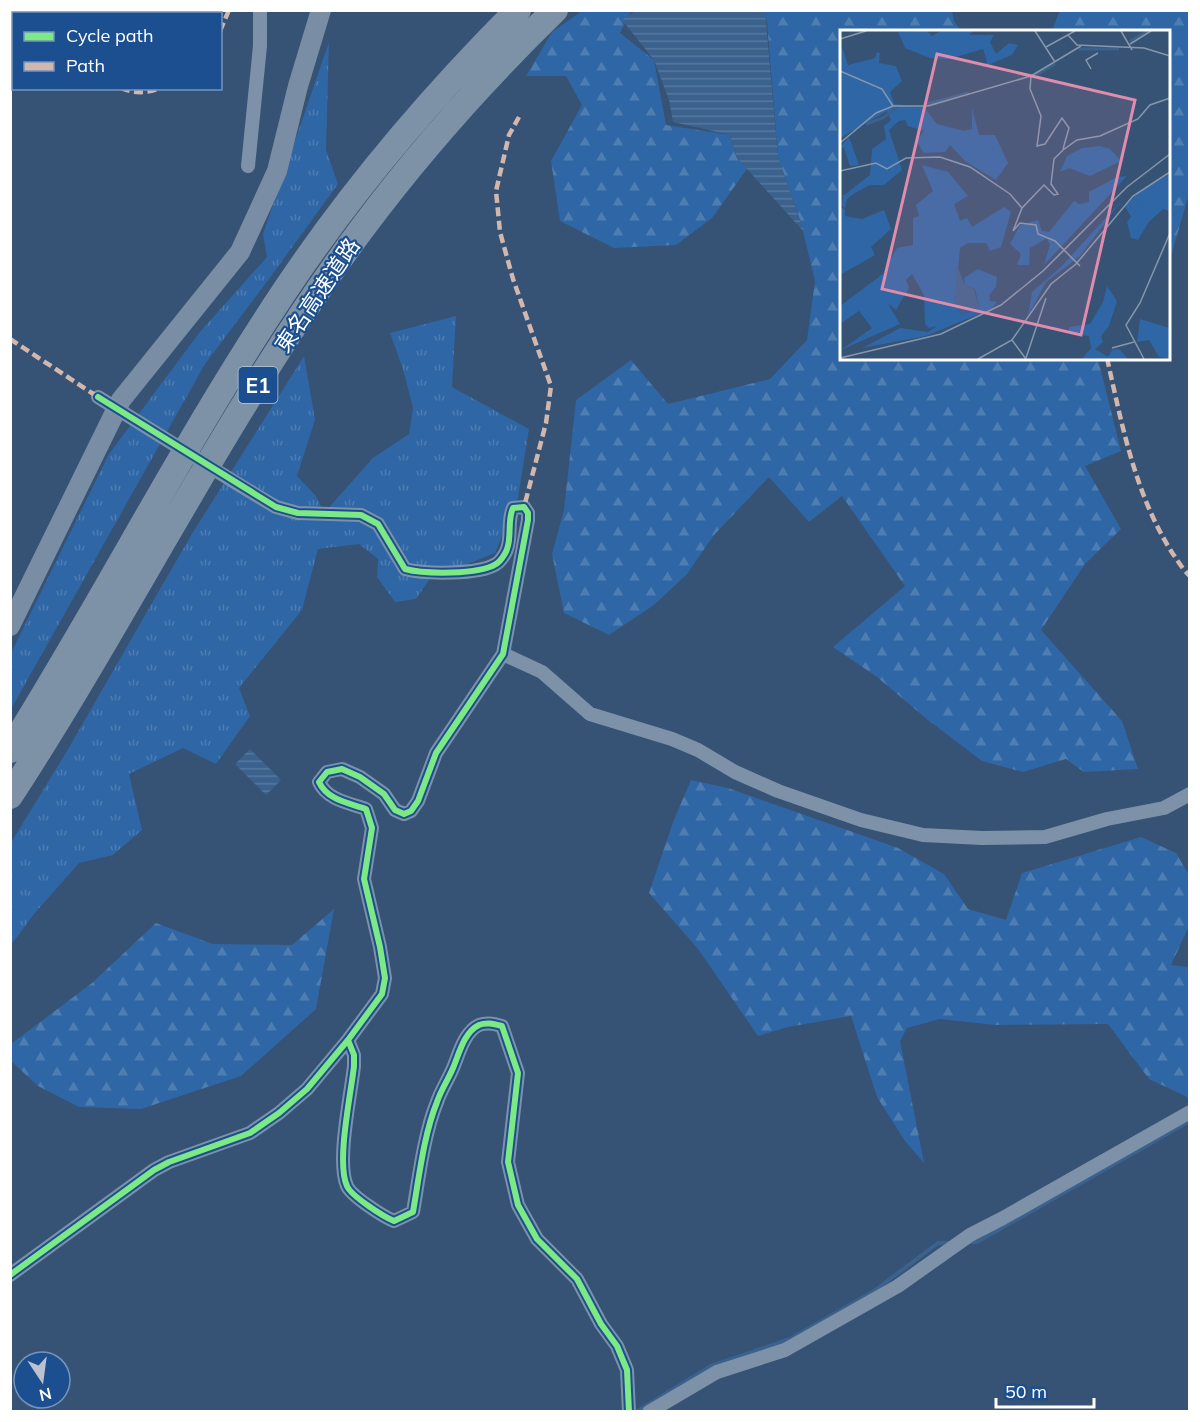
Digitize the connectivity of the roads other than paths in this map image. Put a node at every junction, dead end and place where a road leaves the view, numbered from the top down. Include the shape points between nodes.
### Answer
1 (260, 10) edge
2 (321, 10) edge
3 (518, 10) edge
4 (555, 10) edge
5 (248, 166) dead end
6 (98, 397) dead end
7 (10, 626) edge
8 (503, 654) junction
9 (10, 750) edge
10 (1190, 794) edge
11 (10, 796) edge
12 (348, 1040) junction
13 (1190, 1112) edge
14 (10, 1275) edge
15 (629, 1410) edge
16 (649, 1412) edge

1 - 5 street
2 - 7 street via 276,171 240,252 121,400
3 - 9 highway, 東名高速道路 / E1 via 462,65 386,153 284,292 177,465
4 - 11 highway, 東名高速道路 / E1 via 448,121 359,232 215,452
6 - 8 street, bridge via 276,507 298,513 362,515 378,524 405,569 420,573 481,570 497,563 507,549 510,514 513,508 524,507 528,520
8 - 10 street via 542,672 590,714 672,739 778,791 861,820 923,835 1045,837 1164,808
8 - 12 street via 435,753 411,811 404,814 395,810 384,794 342,769 327,772 319,782 331,796 366,809 372,828 364,879 385,978 382,994
12 - 14 street via 307,1089 279,1113 250,1133 154,1170
12 - 15 street via 354,1066 343,1155 347,1188 394,1221 413,1212 436,1103 459,1050 478,1025 502,1026 518,1073 508,1162 518,1205 537,1239 577,1279 617,1346 627,1370
13 - 16 street via 970,1235 898,1286 785,1350 717,1372

